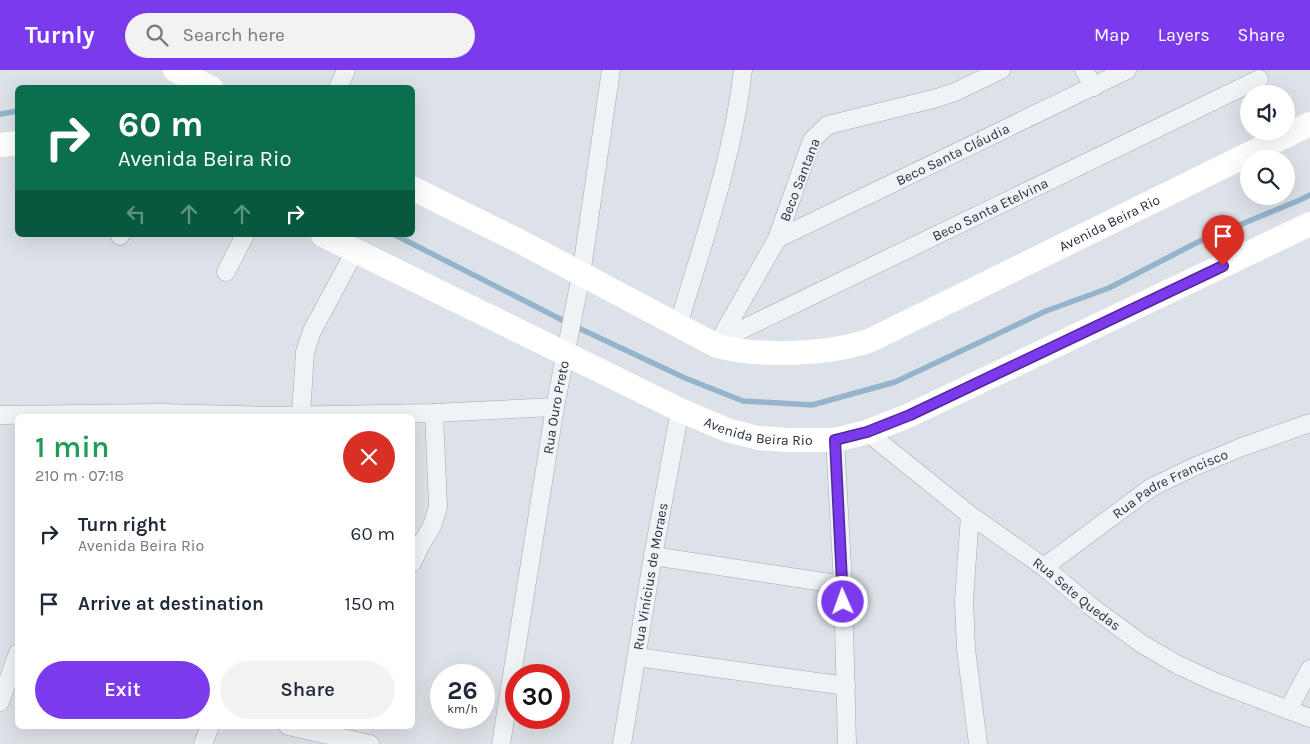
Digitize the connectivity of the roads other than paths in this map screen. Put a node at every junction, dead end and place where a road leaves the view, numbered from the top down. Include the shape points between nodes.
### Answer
1 (175, 70) edge
2 (346, 70) edge
3 (611, 70) edge
4 (743, 70) edge
5 (1001, 70) edge
6 (1084, 70) edge
7 (1127, 70) edge
8 (1260, 81) edge
9 (205, 85) edge
10 (339, 85) edge
11 (1094, 87) junction
12 (1310, 124) edge
13 (1295, 129) edge
14 (1272, 140) edge
15 (15, 143) edge
16 (0, 145) edge
17 (415, 189) edge
18 (1310, 224) edge
19 (244, 237) edge
20 (327, 237) edge
21 (777, 239) junction
22 (355, 251) junction
23 (226, 272) dead end
24 (580, 281) junction
25 (678, 326) junction
26 (718, 343) junction
27 (567, 344) junction
28 (555, 407) junction
29 (680, 410) junction
30 (434, 413) junction
31 (110, 414) edge
32 (220, 414) edge
33 (300, 414) edge
34 (367, 414) edge
35 (0, 416) edge
36 (15, 416) edge
37 (1310, 423) edge
38 (867, 432) junction
39 (835, 440) junction
40 (970, 515) junction
41 (653, 556) junction
42 (415, 557) edge
43 (1044, 567) junction
44 (842, 585) junction
45 (637, 657) junction
46 (1310, 669) edge
47 (10, 671) edge
48 (846, 686) junction
49 (0, 702) edge
50 (1288, 710) junction
51 (1310, 718) edge
52 (209, 729) edge
53 (317, 729) edge
54 (346, 732) edge
55 (204, 744) edge
56 (370, 744) edge
57 (501, 744) edge
58 (622, 744) edge
59 (847, 744) edge
60 (978, 744) edge

1 - 9 street
2 - 10 street
3 - 24 street, Rua Ouro Preto
4 - 25 street via 728,159
5 - 21 street, Beco Santana via 936,98 828,125 812,140
6 - 11 street
7 - 11 street, Beco Santa Cláudia
8 - 26 street, Beco Santa Etelvina
11 - 21 street, Beco Santa Cláudia
12 - 13 street, Avenida Beira Rio
14 - 26 street, Avenida Beira Rio via 871,340 839,349 774,352 742,350
15 - 16 street
17 - 24 street, Avenida Beira Rio via 523,243
18 - 38 street, Avenida Beira Rio via 910,415
19 - 23 street
20 - 22 street, Avenida Beira Rio
21 - 26 street, Beco Santana
22 - 27 street, Avenida Beira Rio
22 - 33 street via 312,331 305,352
24 - 25 street, Avenida Beira Rio
24 - 27 street, Rua Ouro Preto
25 - 26 street, Avenida Beira Rio
27 - 28 street, Rua Ouro Preto
27 - 29 street, Avenida Beira Rio
28 - 30 street
28 - 57 street, Rua Ouro Preto
29 - 39 street, Avenida Beira Rio via 728,430 758,438
29 - 41 street, Rua Vinícius de Moraes
30 - 34 street
30 - 42 street via 438,507 432,526
31 - 32 street
35 - 36 street
37 - 43 street, Rua Padre Francisco via 1242,447 1152,487
38 - 39 street, Avenida Beira Rio
38 - 40 street, Rua Sete Quedas
39 - 44 street
40 - 43 street, Rua Sete Quedas
40 - 60 street via 964,600 966,648
41 - 44 street
41 - 45 street, Rua Vinícius de Moraes
43 - 50 street, Rua Sete Quedas via 1134,638 1178,665
44 - 48 street
45 - 48 street
45 - 58 street, Rua Vinícius de Moraes
46 - 50 street
47 - 49 street
48 - 59 street
50 - 51 street, Rua Sete Quedas
52 - 55 street
53 - 54 street
54 - 56 street

